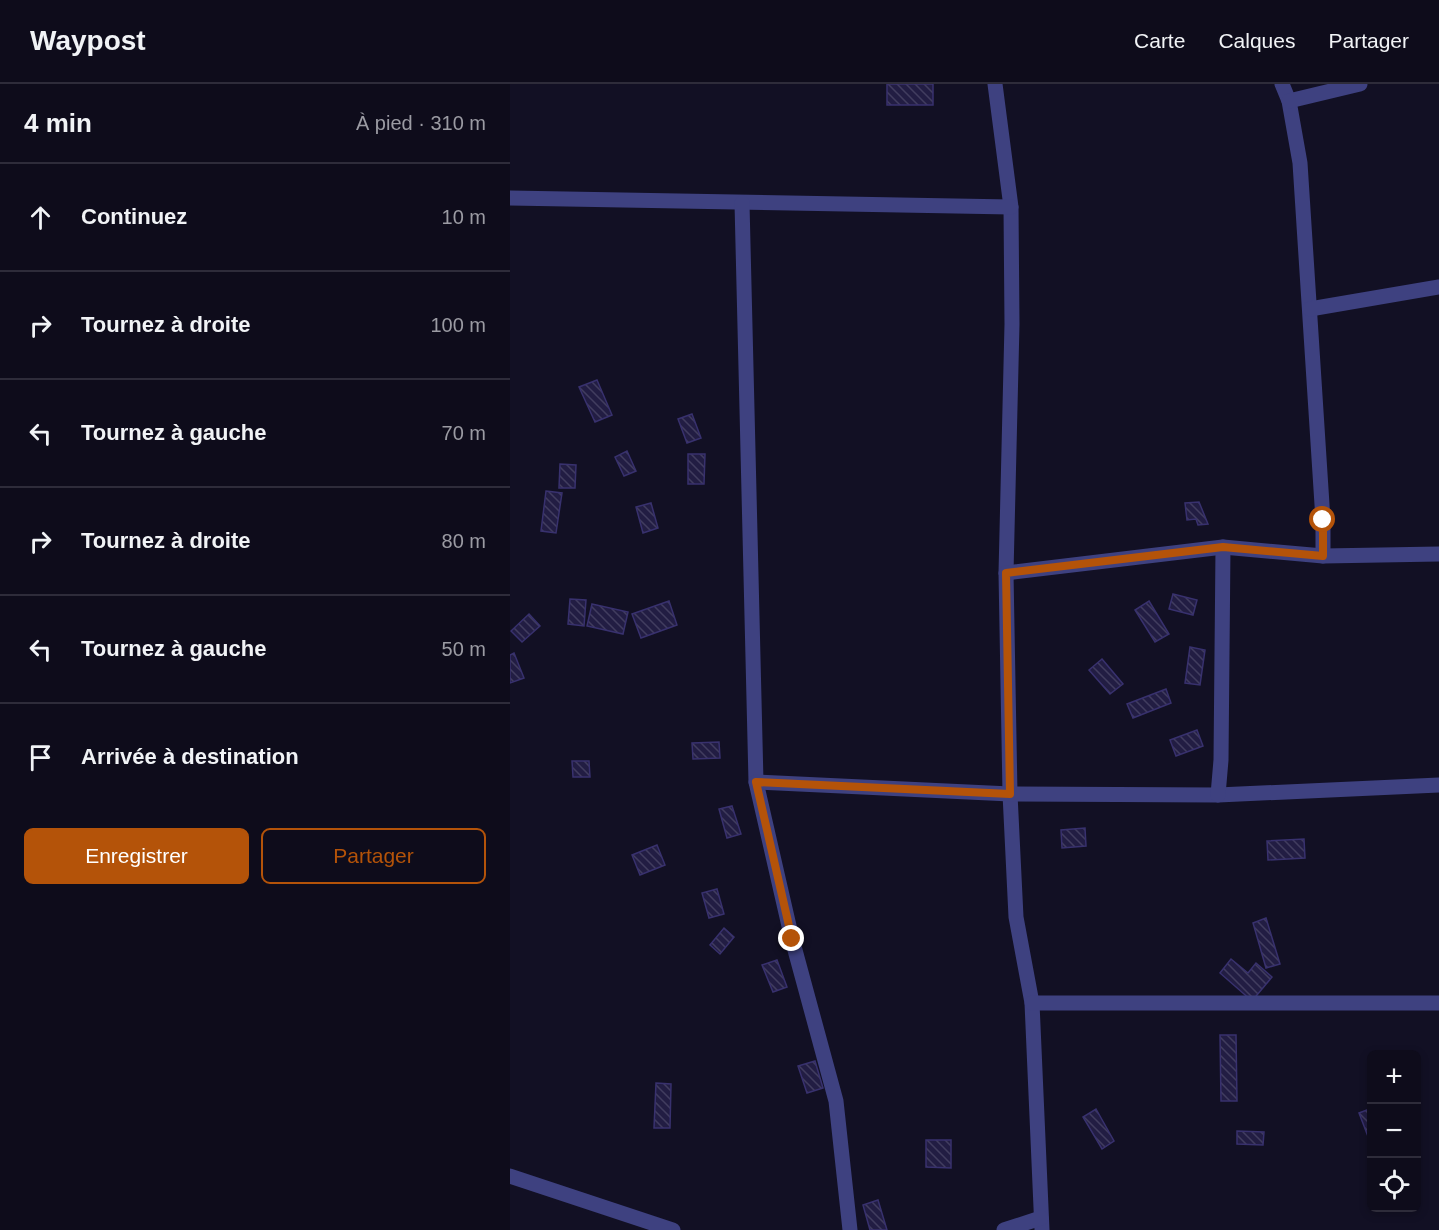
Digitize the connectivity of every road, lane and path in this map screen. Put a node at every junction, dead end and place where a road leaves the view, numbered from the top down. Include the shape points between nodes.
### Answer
1 (995, 84) edge
2 (1282, 84) edge
3 (1360, 84) edge
4 (1289, 101) junction
5 (510, 198) edge
6 (742, 202) junction
7 (1011, 207) junction
8 (1439, 287) edge
9 (1310, 309) junction
10 (1223, 547) junction
11 (1439, 554) edge
12 (1323, 556) junction
13 (1006, 573) junction
14 (756, 782) junction
15 (1439, 785) edge
16 (1010, 794) junction
17 (1218, 795) junction
18 (1032, 1003) junction
19 (1439, 1003) edge
20 (510, 1176) edge
21 (1041, 1224) edge
22 (673, 1230) edge
23 (850, 1230) edge
24 (1004, 1230) edge

1 - 7 street
2 - 4 street
3 - 4 street
4 - 9 street via 1300,164
5 - 6 street
6 - 7 street
6 - 14 street
7 - 13 street
8 - 9 street
9 - 12 street
10 - 12 street
10 - 13 street
10 - 17 street
11 - 12 street
13 - 16 street
14 - 16 street
14 - 23 street via 792,939 836,1101
15 - 17 street
16 - 17 street
16 - 18 street via 1016,917
18 - 19 street
18 - 21 street
20 - 22 street
21 - 24 street

